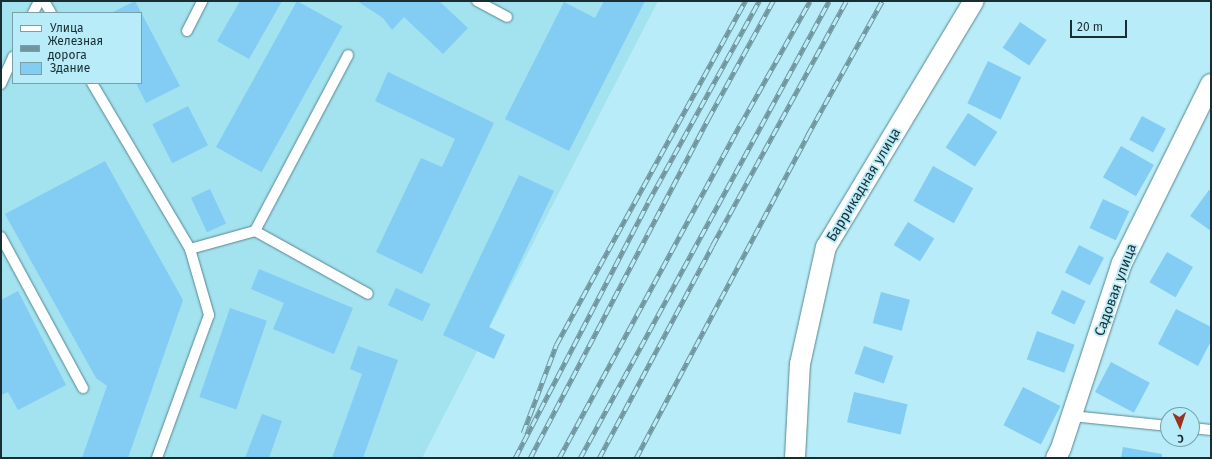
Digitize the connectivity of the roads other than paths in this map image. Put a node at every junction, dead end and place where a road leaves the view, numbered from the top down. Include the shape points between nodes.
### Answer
1 (39, 1) edge
2 (44, 1) edge
3 (202, 1) edge
4 (476, 1) edge
5 (974, 1) edge
6 (34, 12) edge
7 (50, 12) edge
8 (507, 17) dead end
9 (187, 31) dead end
10 (348, 55) dead end
11 (12, 59) edge
12 (1, 84) edge
13 (93, 84) edge
14 (1211, 84) edge
15 (255, 231) junction
16 (1, 236) edge
17 (190, 249) junction
18 (368, 294) dead end
19 (83, 388) dead end
20 (1072, 416) junction
21 (1160, 425) edge
22 (1200, 429) edge
23 (1211, 430) edge
24 (157, 458) edge
25 (795, 458) edge
26 (1056, 458) edge

1 - 6 lane
2 - 7 lane
3 - 9 lane
4 - 8 lane
5 - 25 street, Баррикадная улица via 826,247 800,364
10 - 15 lane
11 - 12 lane
13 - 17 lane
14 - 20 street, Садовая улица via 1122,263
15 - 17 lane
15 - 18 lane
16 - 19 lane
17 - 24 lane via 209,315
20 - 21 lane
20 - 26 street, Садовая улица
22 - 23 lane

